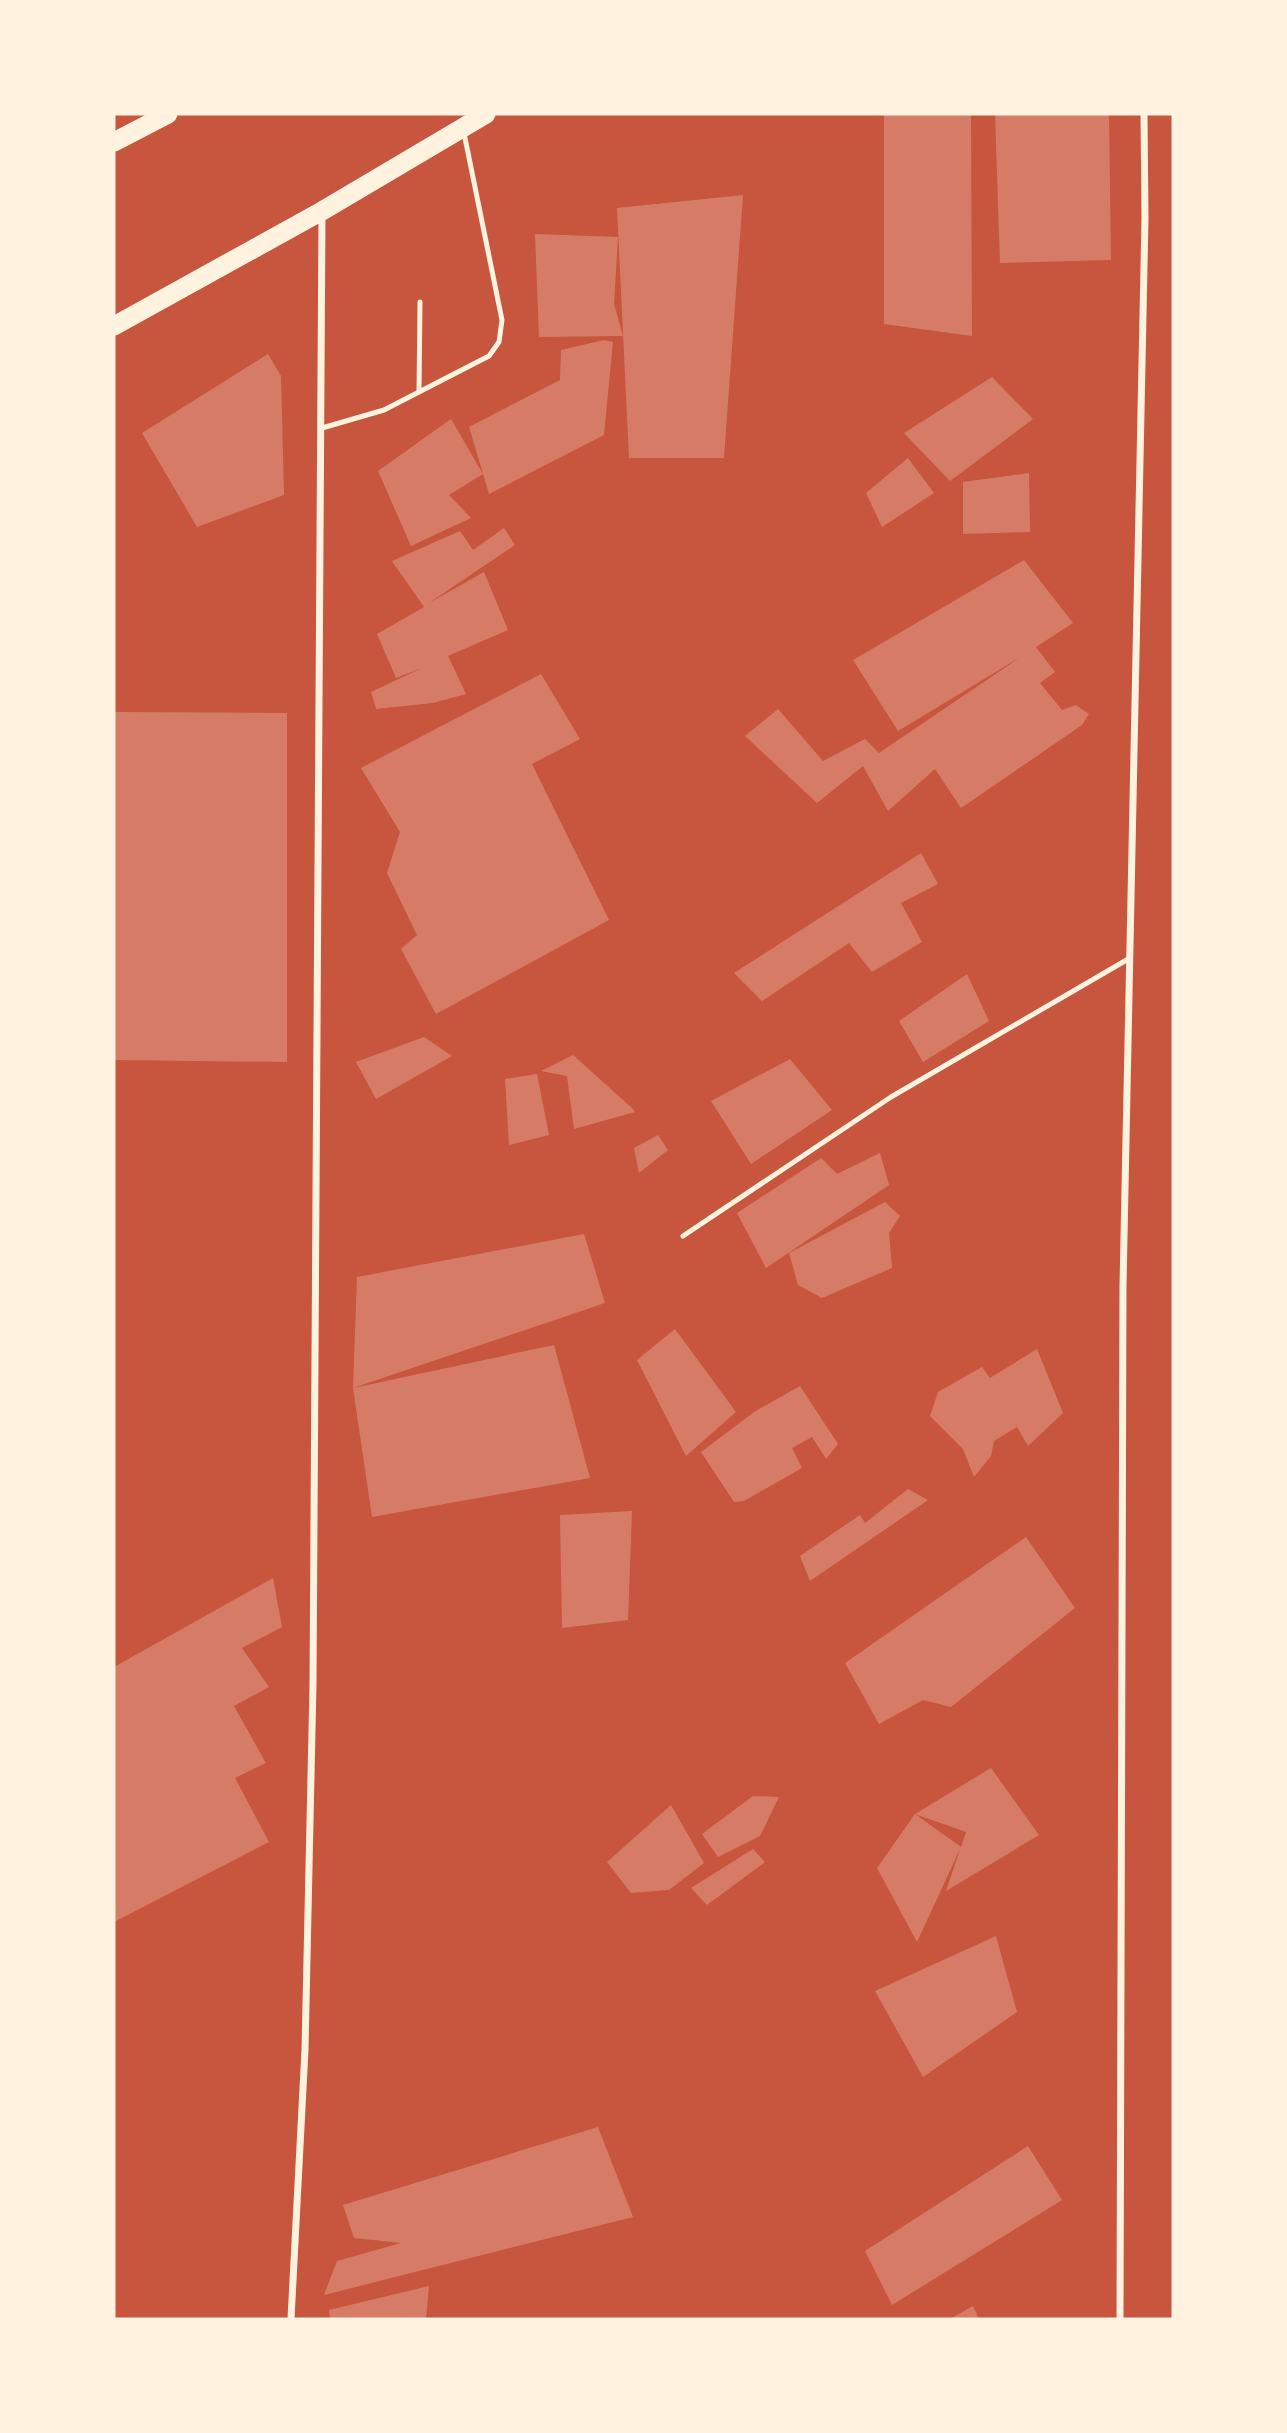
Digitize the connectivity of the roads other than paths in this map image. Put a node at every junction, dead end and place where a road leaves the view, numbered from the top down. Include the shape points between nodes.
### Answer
1 (167, 114) edge
2 (486, 114) edge
3 (1144, 114) edge
4 (463, 127) junction
5 (114, 142) edge
6 (322, 211) junction
7 (419, 302) dead end
8 (114, 326) edge
9 (419, 392) junction
10 (322, 428) junction
11 (1130, 958) junction
12 (683, 1236) dead end
13 (291, 2319) edge
14 (1120, 2319) edge

1 - 5 highway
2 - 4 highway
3 - 11 street
4 - 6 highway
4 - 9 lane via 502,320 499,342 489,356
6 - 8 highway
6 - 10 street
7 - 9 lane
9 - 10 lane via 384,410
10 - 13 street via 313,1685 305,2050
11 - 12 lane via 891,1097
11 - 14 street via 1123,1286

